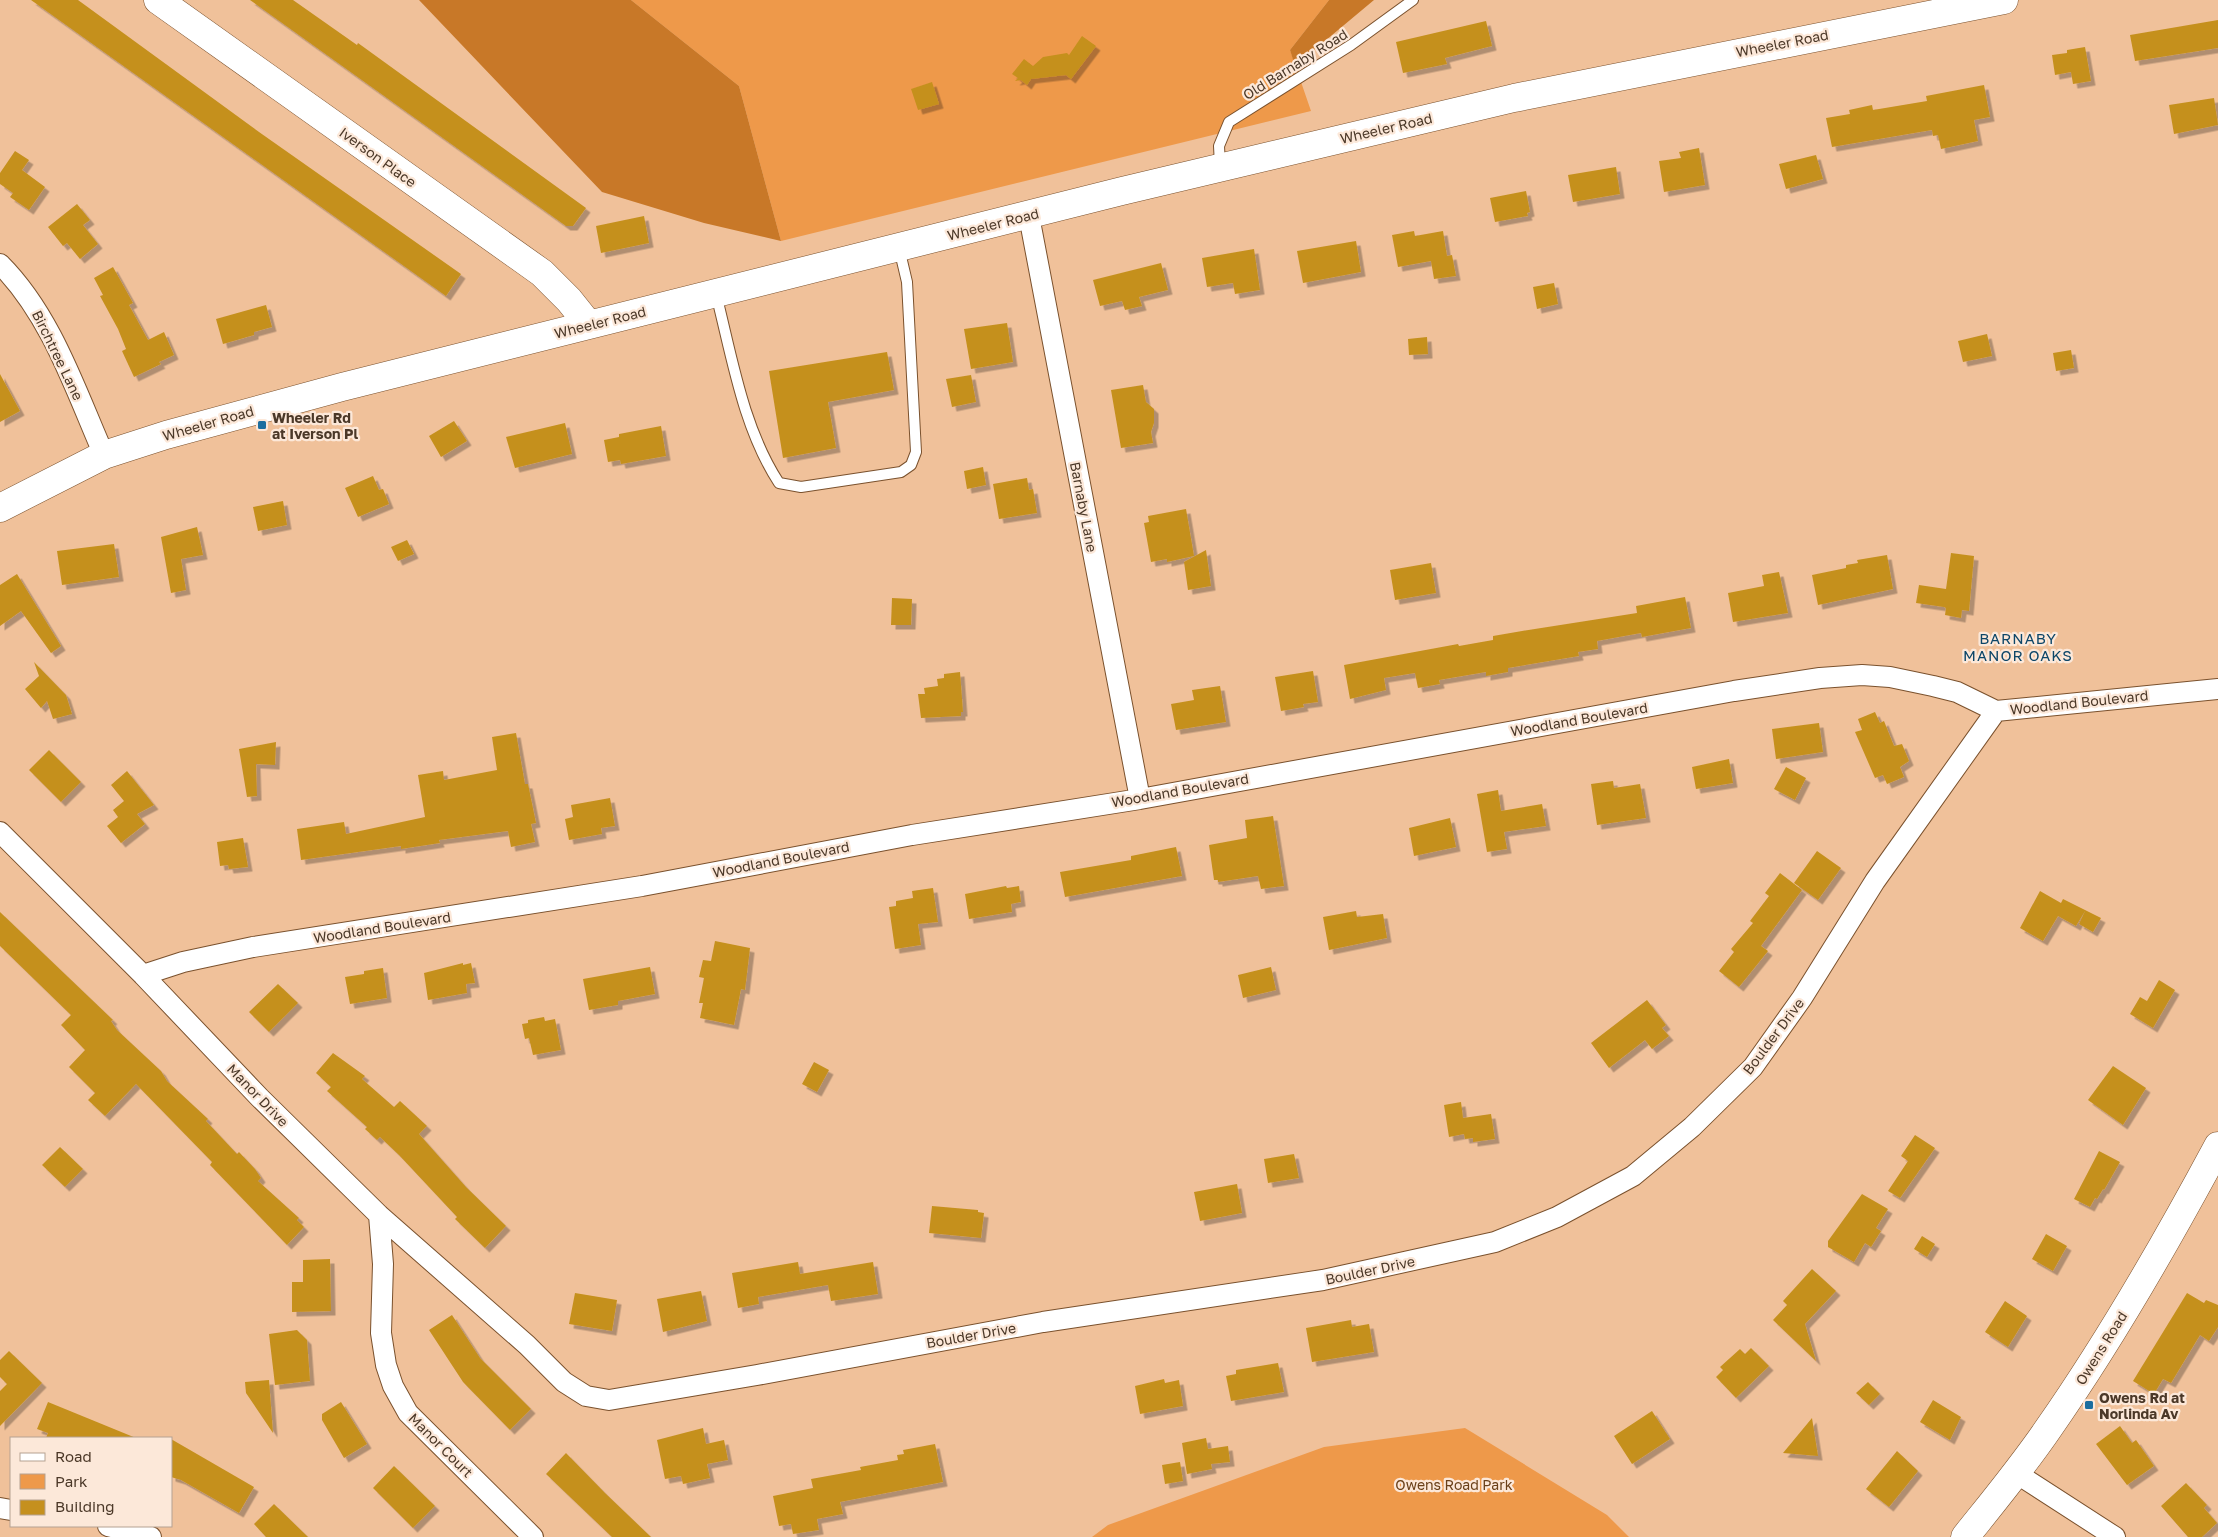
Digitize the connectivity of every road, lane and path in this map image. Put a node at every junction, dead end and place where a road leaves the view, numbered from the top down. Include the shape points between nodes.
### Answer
1 (158, 0) edge
2 (1414, 0) edge
3 (2004, 0) edge
4 (1220, 167) junction
5 (1029, 216) junction
6 (899, 247) junction
7 (0, 264) edge
8 (716, 292) junction
9 (589, 324) junction
10 (104, 455) junction
11 (0, 508) edge
12 (2218, 688) edge
13 (1996, 711) junction
14 (1140, 799) junction
15 (0, 832) edge
16 (143, 974) junction
17 (2218, 1146) edge
18 (379, 1215) junction
19 (527, 1345) joint
20 (2016, 1473) junction
21 (112, 1527) edge
22 (151, 1537) edge
23 (533, 1537) edge
24 (1965, 1537) edge
25 (2115, 1537) edge

1 - 9 main road, Iverson Place via 542,273
2 - 4 lane, Old Barnaby Road via 1351,45 1229,122 1220,146
3 - 4 main road, Wheeler Road via 1522,96
4 - 5 main road, Wheeler Road
5 - 6 main road, Wheeler Road
5 - 14 street, Barnaby Lane
6 - 8 main road, Wheeler Road
6 - 8 lane via 907,282 916,452 911,466 901,472 801,487 779,483 749,422
7 - 10 street, Birchtree Lane via 19,283 36,309
8 - 9 main road, Wheeler Road
9 - 10 main road, Wheeler Road via 342,386 174,432
10 - 11 main road, Wheeler Road
12 - 13 street, Woodland Boulevard
13 - 14 street, Woodland Boulevard via 1957,692 1890,677 1820,678 1372,755
13 - 19 street, Boulder Drive via 1875,881 1802,998 1753,1067 1692,1127 1633,1176 1558,1216 1495,1242 1323,1280 1043,1322 609,1400 576,1391
14 - 16 street, Woodland Boulevard via 912,835 642,886 253,947
15 - 16 street, Manor Drive
16 - 18 street, Manor Drive via 260,1098
17 - 20 main road, Owens Road via 2128,1306 2054,1422
18 - 19 street, Manor Drive
18 - 23 street, Manor Court via 383,1264 381,1333 393,1386 408,1413
20 - 24 main road, Owens Road
20 - 25 street
21 - 22 street

